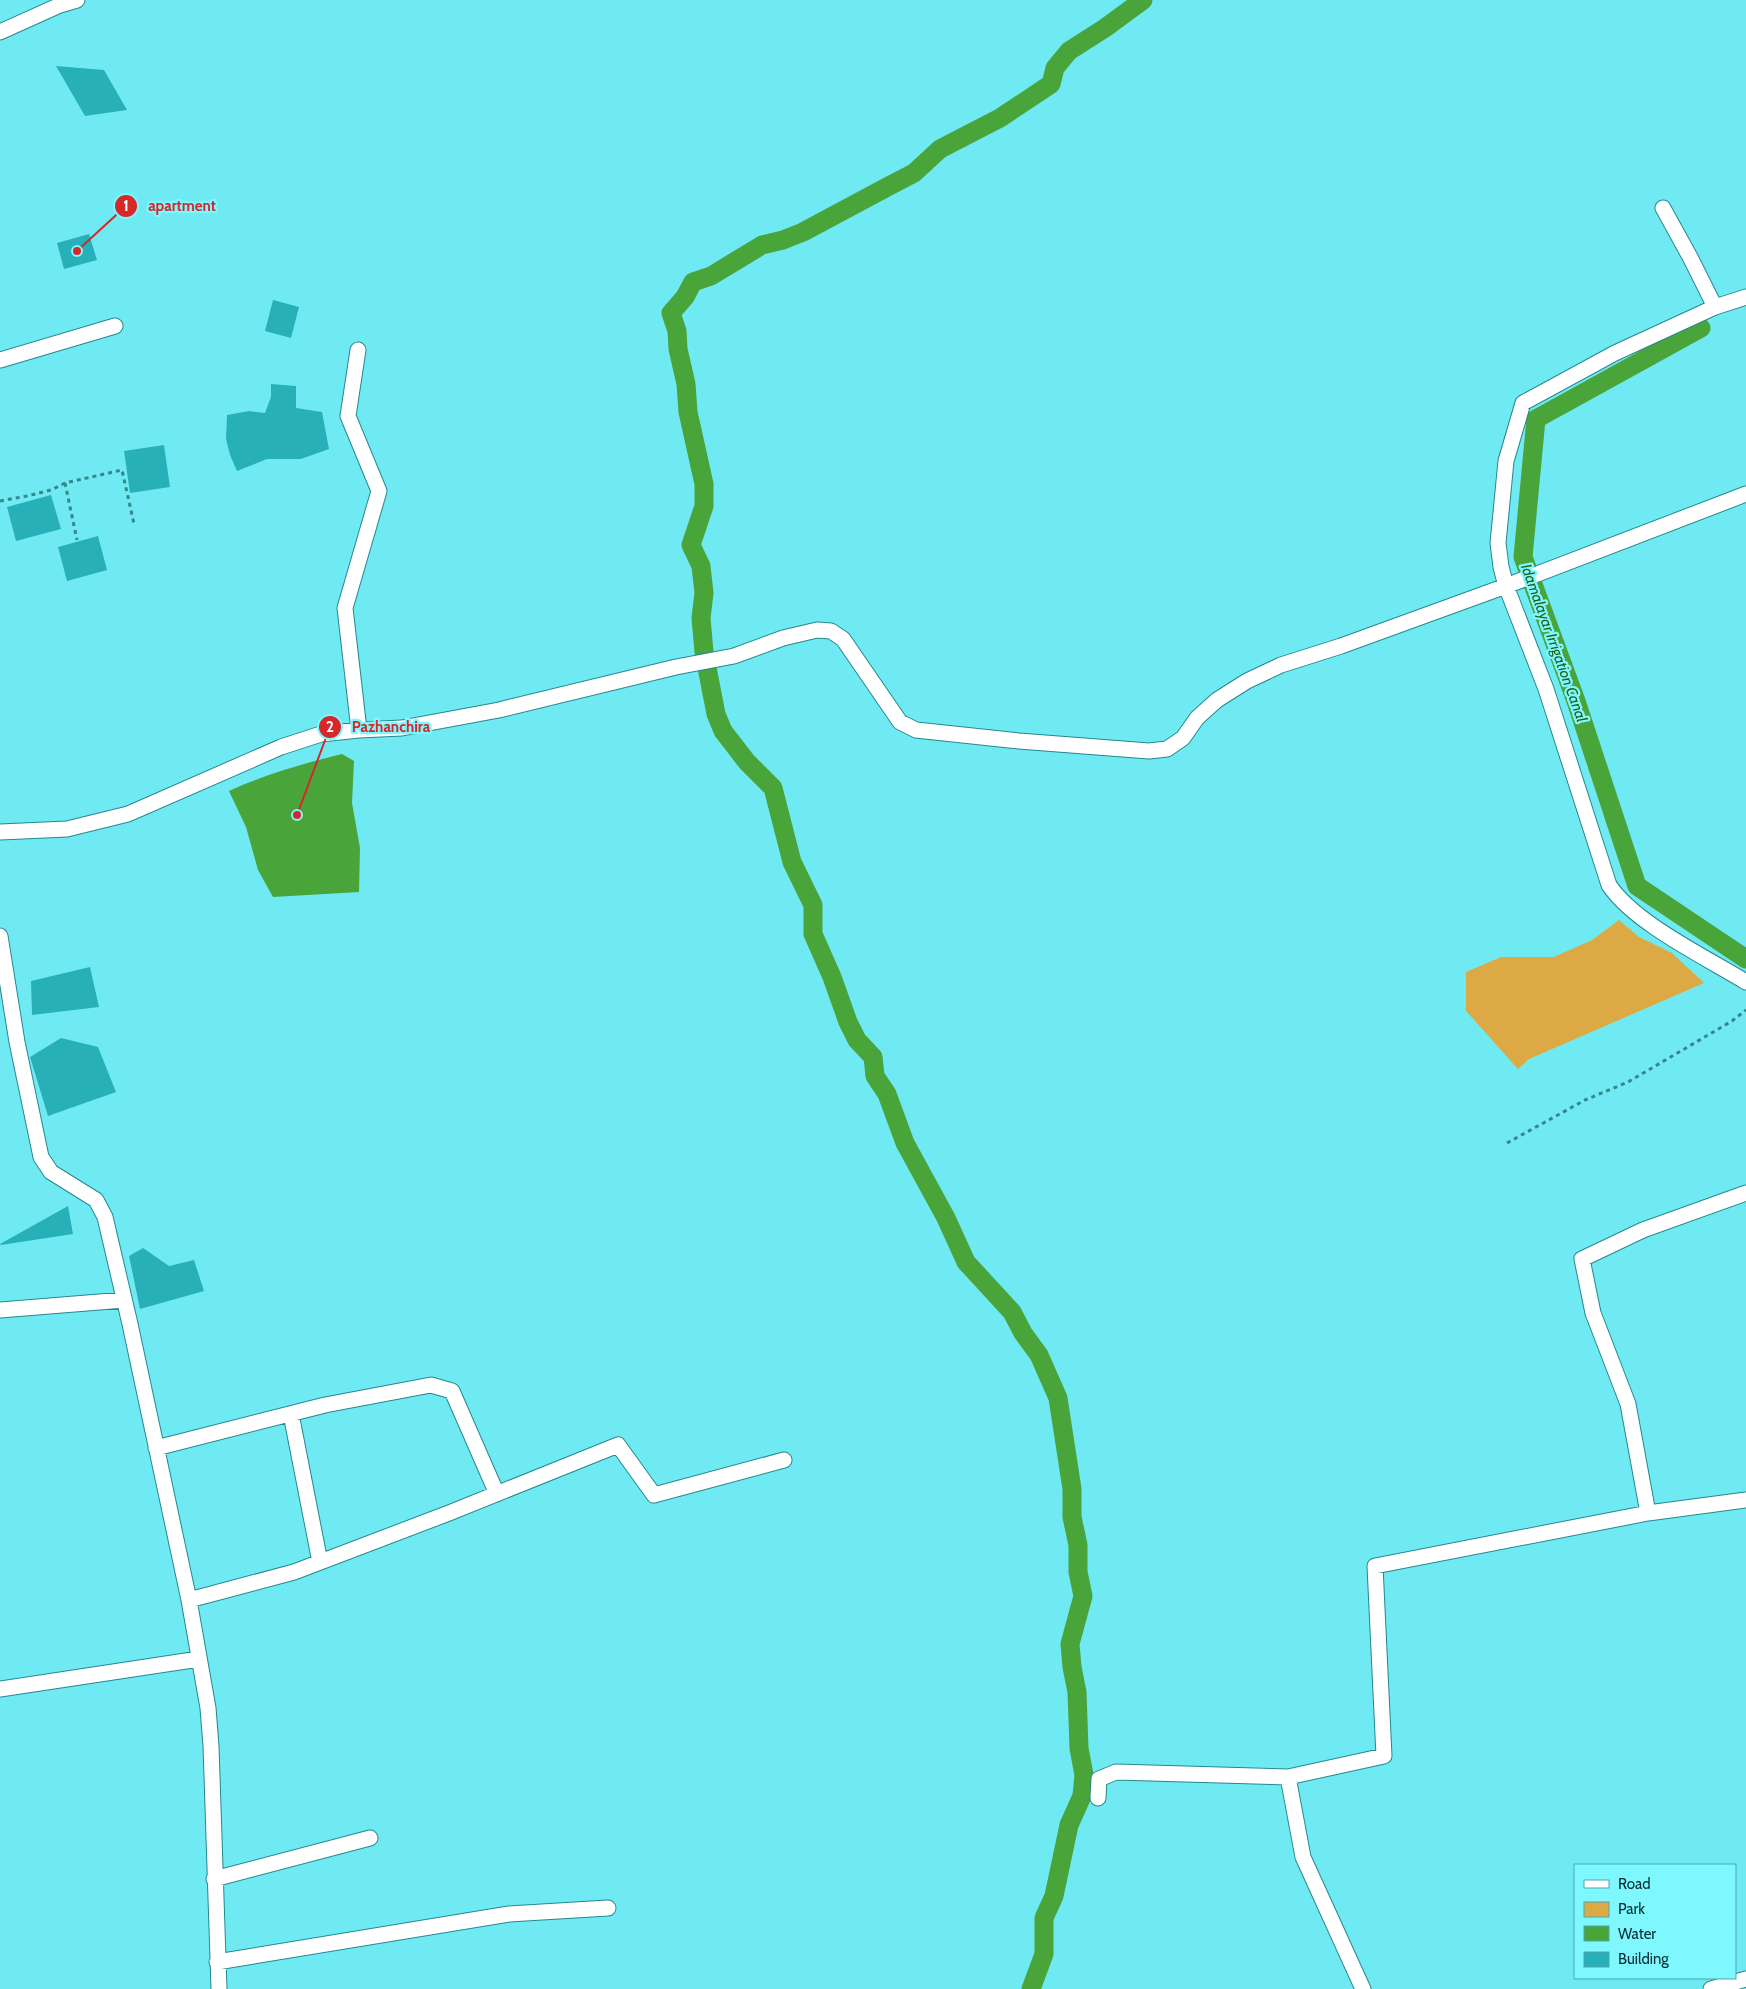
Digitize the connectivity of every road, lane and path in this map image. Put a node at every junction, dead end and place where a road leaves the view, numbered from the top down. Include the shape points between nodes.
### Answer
1 (77, 0) edge
2 (0, 32) edge
3 (1663, 208) dead end
4 (1745, 301) edge
5 (1715, 307) junction
6 (115, 326) dead end
7 (358, 350) dead end
8 (0, 360) edge
9 (66, 483) junction
10 (1746, 494) edge
11 (0, 501) edge
12 (134, 524) dead end
13 (76, 540) dead end
14 (1506, 586) junction
15 (359, 730) junction
16 (0, 832) edge
17 (0, 936) edge
18 (1746, 982) edge
19 (1746, 1010) edge
20 (1507, 1143) dead end
21 (1746, 1193) edge
22 (124, 1300) junction
23 (0, 1310) edge
24 (291, 1414) junction
25 (156, 1448) junction
26 (784, 1460) dead end
27 (497, 1494) junction
28 (1746, 1500) edge
29 (1648, 1513) junction
30 (320, 1562) junction
31 (189, 1600) junction
32 (199, 1659) junction
33 (0, 1689) edge
34 (1288, 1777) junction
35 (1098, 1798) dead end
36 (370, 1838) dead end
37 (214, 1879) junction
38 (608, 1908) dead end
39 (218, 1962) junction
40 (1746, 1979) edge
41 (218, 1989) edge
42 (1362, 1989) edge
43 (1711, 1989) edge

1 - 2 street via 60,4
3 - 5 street
4 - 5 street
5 - 14 street via 1615,353 1523,403 1506,461 1498,543
6 - 8 street
7 - 15 street via 348,416 379,491 345,608
9 - 11 path via 43,492
9 - 12 path via 122,470
9 - 13 path
10 - 14 street
14 - 15 street via 1281,665 1246,681 1217,700 1183,738 1167,749 1149,751 916,730 900,722 843,639 830,631 817,630 782,638 734,656 499,710 402,728
14 - 18 street via 1546,689 1609,885 1635,912
15 - 16 street via 321,734 281,747 128,814 67,829
17 - 22 street via 17,1042 41,1156 51,1172 96,1200
19 - 20 path via 1636,1078 1585,1100
21 - 29 street via 1644,1230 1582,1259 1594,1313 1628,1404
22 - 23 street
22 - 25 street
24 - 25 street
24 - 27 street via 432,1385 452,1391
24 - 30 street
25 - 31 street
26 - 27 street via 654,1495 618,1445
27 - 30 street
28 - 29 street
29 - 34 street via 1375,1566 1384,1756
30 - 31 street
31 - 32 street
32 - 33 street
32 - 37 street via 211,1746
34 - 35 street via 1116,1772 1099,1779
34 - 42 street via 1303,1857
36 - 37 street
37 - 39 street
38 - 39 street via 509,1914
39 - 41 street
40 - 43 street

